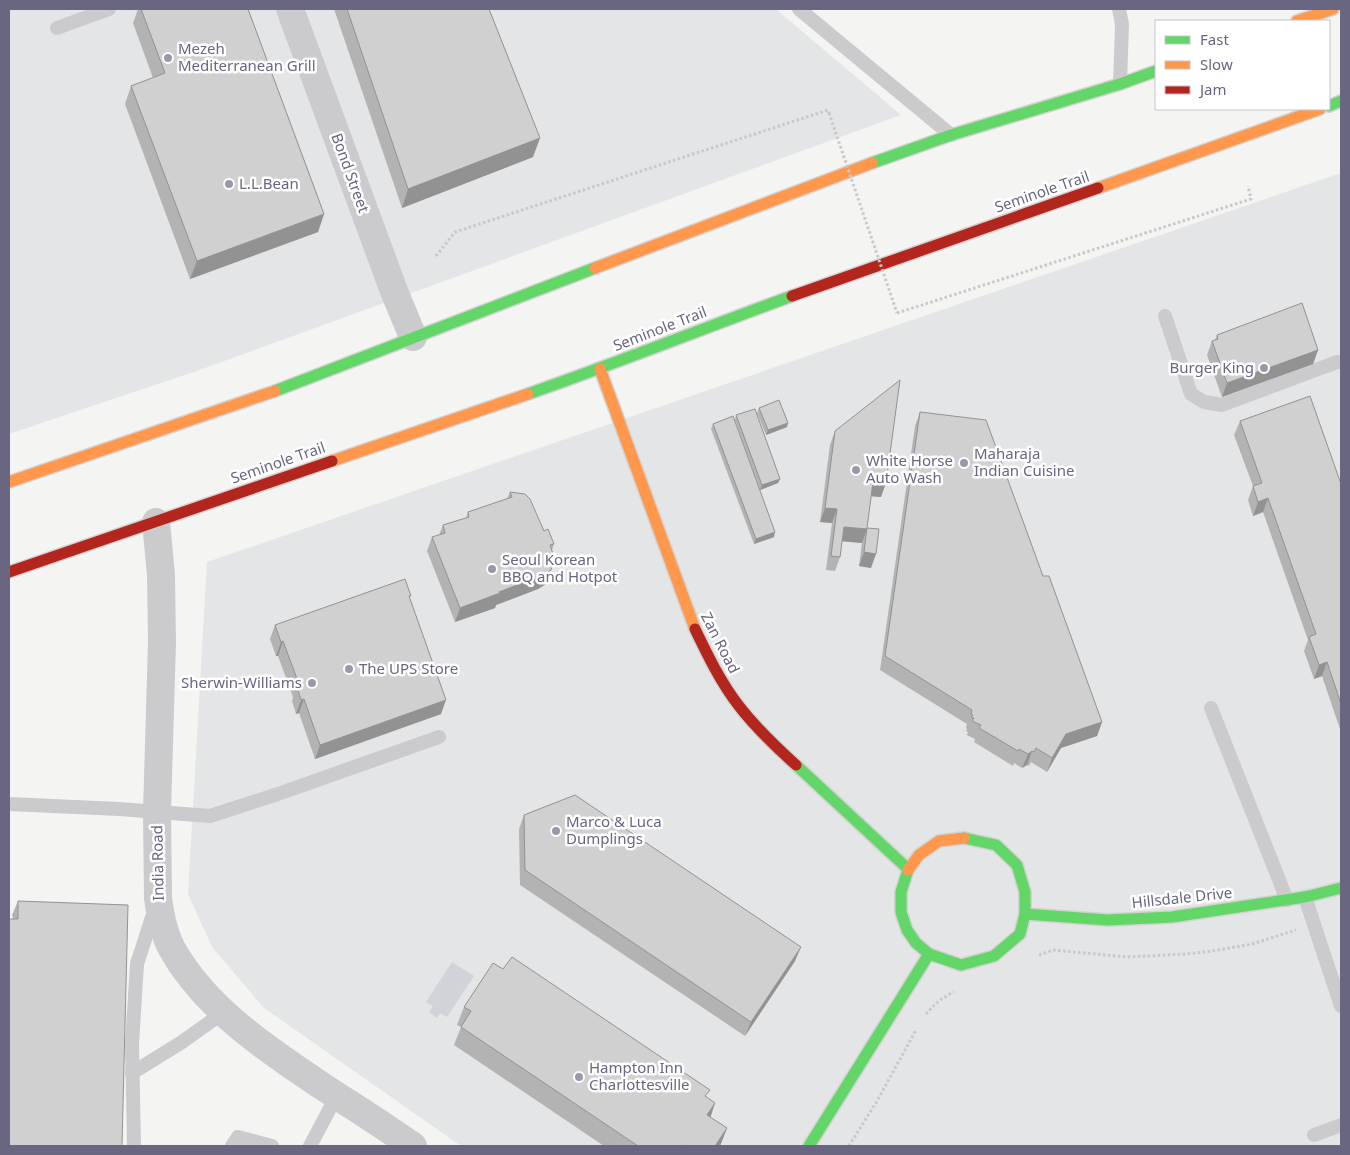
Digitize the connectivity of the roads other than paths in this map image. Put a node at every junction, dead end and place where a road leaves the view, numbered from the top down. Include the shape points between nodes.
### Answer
1 (109, 9) edge
2 (290, 9) edge
3 (799, 9) edge
4 (1120, 9) edge
5 (1333, 9) edge
6 (1300, 20) edge
7 (57, 28) dead end
8 (1155, 71) edge
9 (1120, 84) junction
10 (1317, 110) edge
11 (951, 135) junction
12 (1165, 316) dead end
13 (413, 337) junction
14 (1341, 362) edge
15 (600, 369) junction
16 (9, 482) edge
17 (156, 522) junction
18 (9, 572) edge
19 (1211, 708) dead end
20 (439, 738) dead end
21 (9, 804) edge
22 (157, 812) junction
23 (908, 869) junction
24 (1341, 888) edge
25 (1305, 897) junction
26 (158, 898) junction
27 (1287, 900) junction
28 (1025, 914) junction
29 (929, 954) junction
30 (1341, 1006) edge
31 (224, 1012) junction
32 (132, 1073) junction
33 (337, 1095) junction
34 (1341, 1125) edge
35 (1314, 1135) dead end
36 (134, 1146) edge
37 (232, 1146) edge
38 (272, 1146) edge
39 (310, 1146) edge
40 (413, 1146) edge
41 (809, 1146) edge

1 - 7 lane
2 - 13 street, Bond Street
3 - 11 lane
4 - 9 lane
5 - 6 main road
8 - 9 main road
9 - 11 main road
10 - 15 main road, Seminole Trail via 733,317
11 - 13 main road via 828,178
12 - 14 lane via 1192,394 1204,402 1222,405
13 - 16 main road via 249,401
15 - 17 main road, Seminole Trail
15 - 23 main road, Zan Road via 692,624 717,673 739,706 770,741
17 - 18 main road, Seminole Trail
17 - 22 street, India Road via 162,642
19 - 27 lane
20 - 22 lane via 210,816
21 - 22 lane
22 - 26 street, India Road
23 - 28 main road via 919,855 939,841 964,838 996,845 1017,865 1025,892
23 - 29 main road via 901,892 901,912 907,930
24 - 25 main road, Hillsdale Drive
25 - 27 main road, Hillsdale Drive
25 - 30 lane
26 - 31 street, India Road via 159,912 171,947 190,978
26 - 32 lane via 137,964
27 - 28 main road, Hillsdale Drive via 1172,917 1108,920
28 - 29 main road via 1020,934 994,956 961,965
29 - 41 main road
31 - 32 lane
31 - 33 street, India Road via 254,1040
32 - 36 lane
33 - 39 lane
33 - 40 street, India Road
34 - 35 lane
37 - 38 lane via 238,1137

